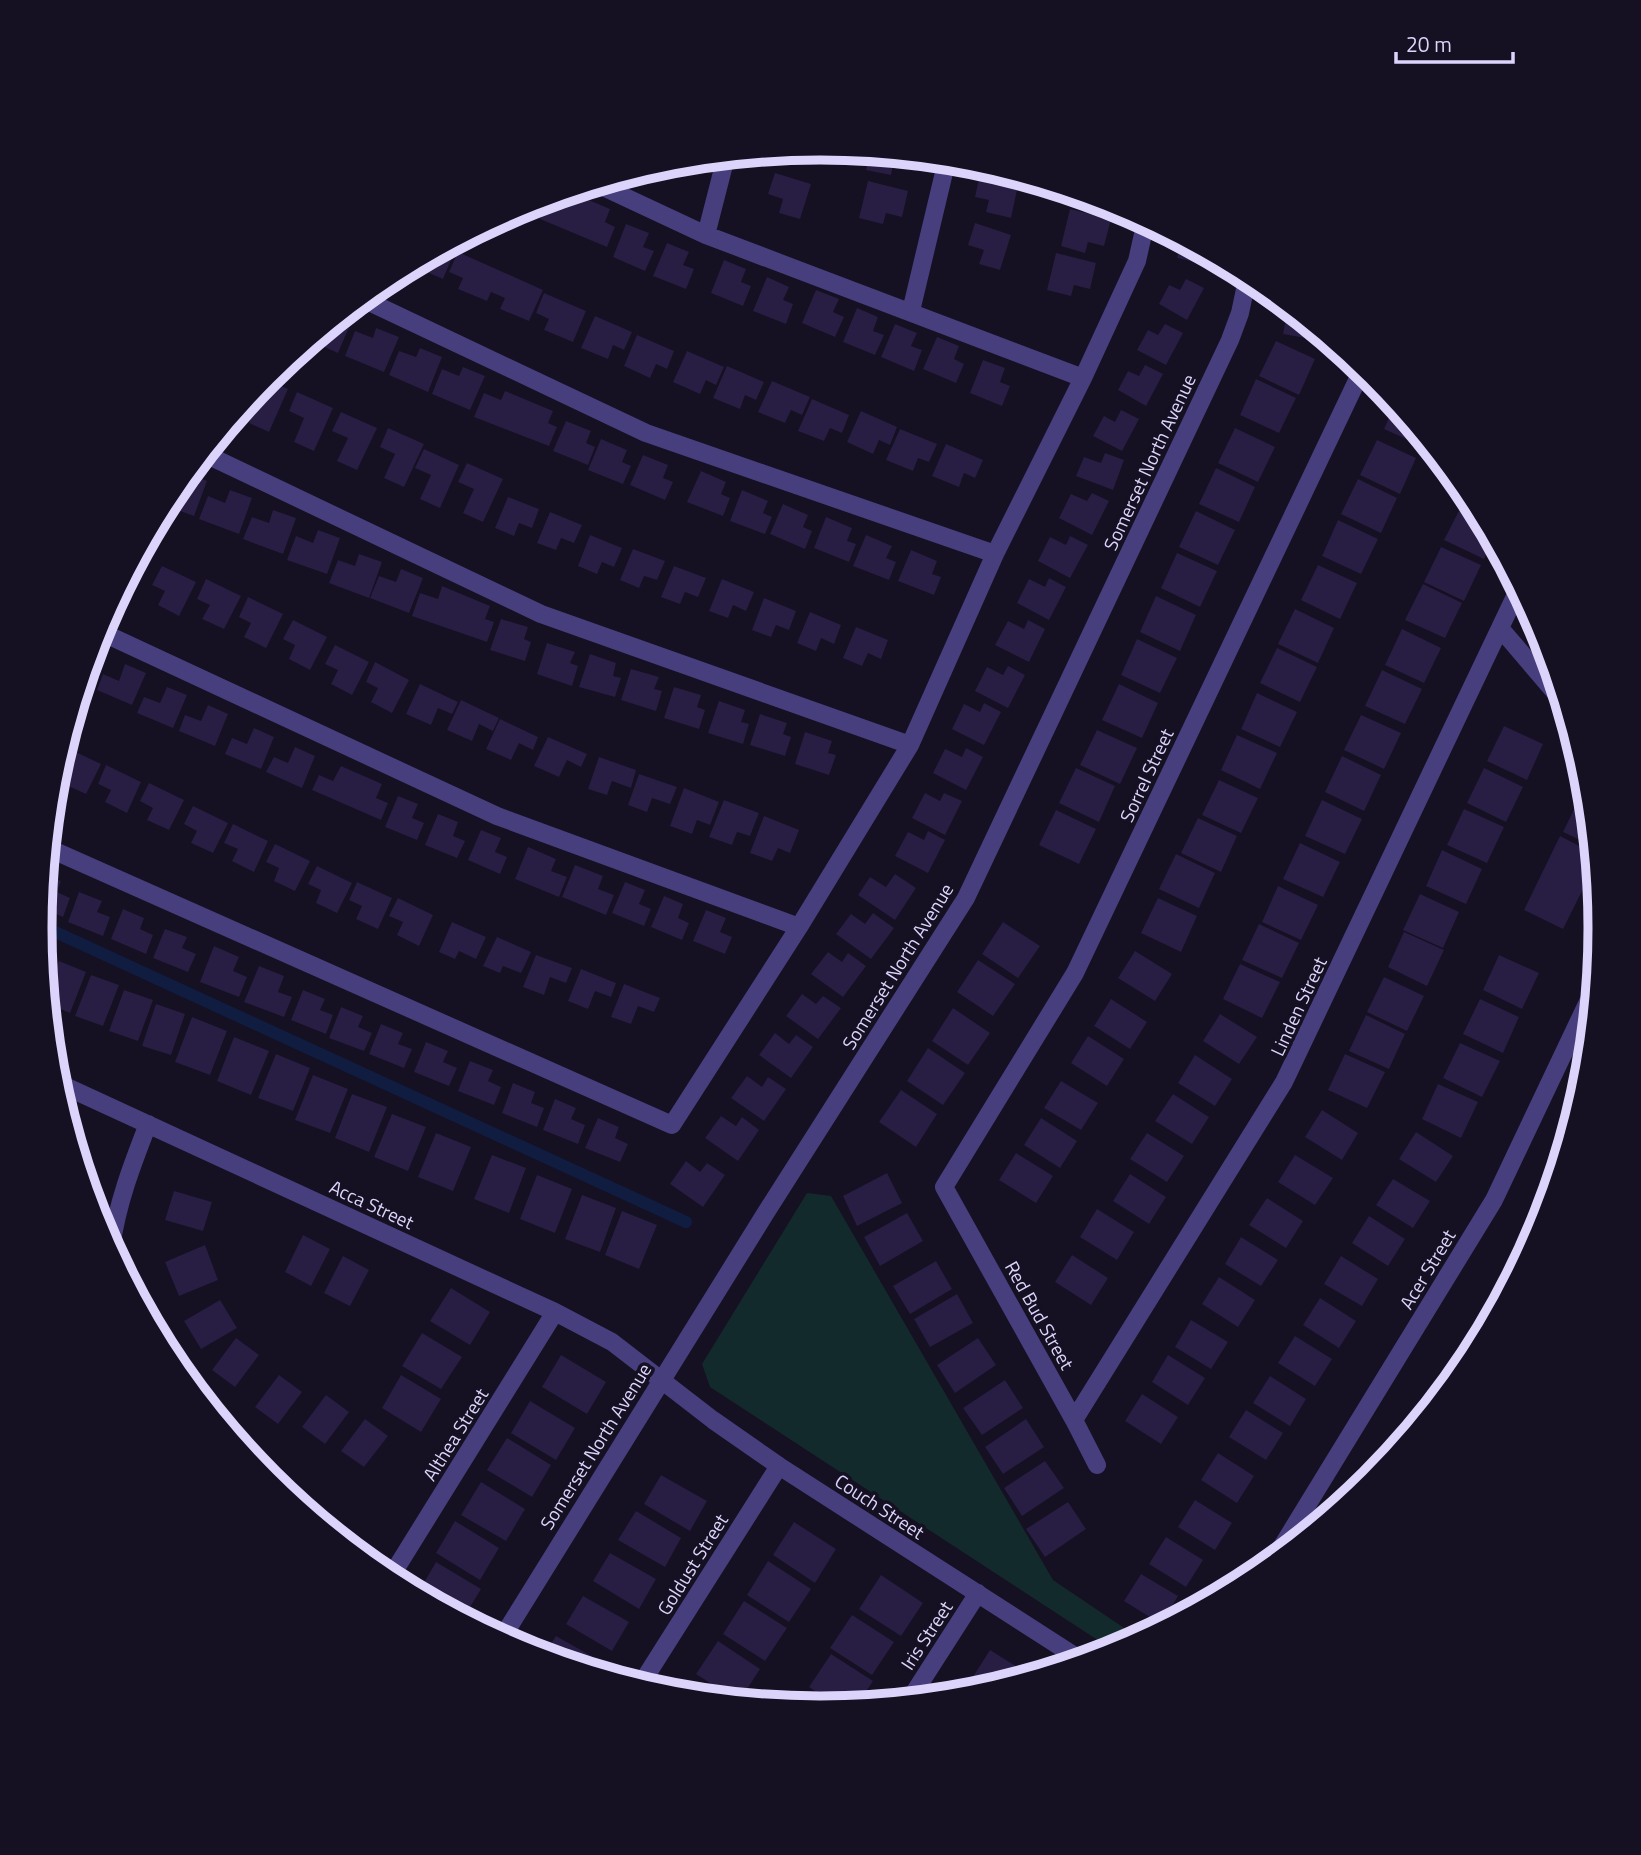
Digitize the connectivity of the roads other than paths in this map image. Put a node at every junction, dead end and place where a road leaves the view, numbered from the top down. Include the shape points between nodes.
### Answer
1 (724, 166) edge
2 (945, 170) edge
3 (609, 190) edge
4 (1144, 232) edge
5 (706, 235) junction
6 (1245, 288) edge
7 (373, 304) edge
8 (911, 311) junction
9 (1083, 378) junction
10 (1358, 378) edge
11 (213, 458) edge
12 (995, 554) junction
13 (1514, 599) edge
14 (1500, 628) junction
15 (110, 636) edge
16 (1549, 686) edge
17 (910, 746) junction
18 (57, 852) edge
19 (799, 927) junction
20 (1584, 1011) edge
21 (70, 1088) edge
22 (148, 1124) junction
23 (944, 1187) joint
24 (114, 1228) edge
25 (555, 1312) junction
26 (661, 1381) junction
27 (1074, 1420) junction
28 (1097, 1465) dead end
29 (779, 1466) junction
30 (1286, 1538) edge
31 (397, 1568) edge
32 (978, 1593) junction
33 (508, 1628) edge
34 (1071, 1653) edge
35 (647, 1675) edge
36 (916, 1689) edge

1 - 5 street
2 - 8 street
3 - 5 street
4 - 9 street via 1137,261
5 - 8 street
6 - 26 street, Somerset North Avenue via 1230,340 966,898
7 - 12 street via 646,433
8 - 9 street
9 - 12 street
10 - 23 street, Sorrel Street via 1075,973
11 - 17 street via 541,614
12 - 17 street
13 - 14 street, Linden Street
14 - 16 street
14 - 27 street, Linden Street via 1284,1083
15 - 19 street via 497,816
17 - 19 street
18 - 19 street via 672,1125
20 - 30 street, Acer Street via 1494,1200
21 - 22 street, Acca Street
22 - 24 street
22 - 25 street, Acca Street
23 - 27 street, Red Bud Street
25 - 26 street, Acca Street via 612,1342
25 - 31 street, Althea Street
26 - 29 street, Couch Street
26 - 33 street, Somerset North Avenue
27 - 28 street, Red Bud Street
29 - 32 street, Couch Street
29 - 35 street, Goldust Street
32 - 34 street, Couch Street
32 - 36 street, Iris Street

